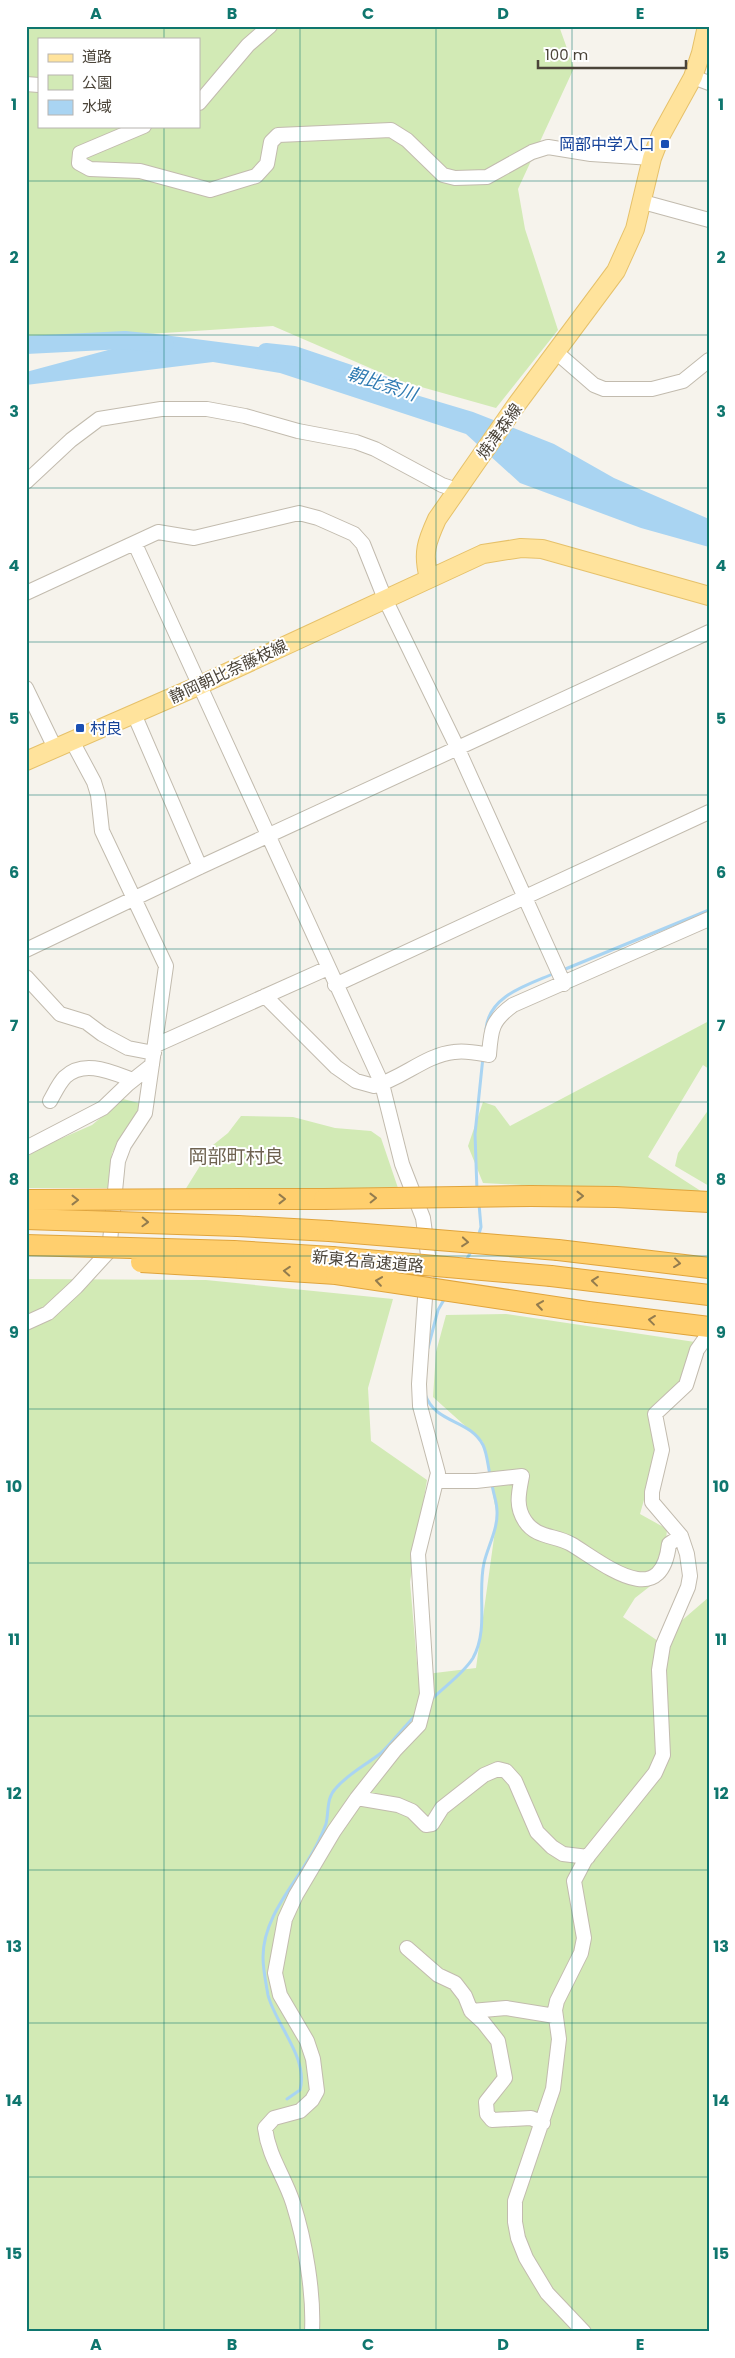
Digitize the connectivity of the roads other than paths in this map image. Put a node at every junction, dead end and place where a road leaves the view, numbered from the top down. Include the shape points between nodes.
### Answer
1 (270, 26) edge
2 (707, 26) edge
3 (701, 80) edge
4 (200, 102) edge
5 (139, 128) edge
6 (652, 158) junction
7 (643, 202) junction
8 (709, 220) edge
9 (556, 352) junction
10 (709, 360) edge
11 (26, 482) edge
12 (460, 485) junction
13 (135, 544) junction
14 (429, 578) junction
15 (26, 593) edge
16 (709, 596) edge
17 (385, 599) junction
18 (709, 632) edge
19 (198, 686) junction
20 (26, 688) edge
21 (134, 714) junction
22 (72, 741) junction
23 (458, 747) junction
24 (55, 748) junction
25 (26, 761) edge
26 (709, 812) edge
27 (267, 837) junction
28 (200, 867) junction
29 (524, 897) junction
30 (133, 900) junction
31 (709, 919) edge
32 (26, 950) edge
33 (328, 968) junction
34 (26, 976) edge
35 (564, 984) junction
36 (334, 985) junction
37 (265, 996) junction
38 (154, 1054) junction
39 (133, 1080) junction
40 (382, 1084) junction
41 (50, 1101) dead end
42 (26, 1148) edge
43 (26, 1200) edge
44 (709, 1202) edge
45 (26, 1218) edge
46 (26, 1245) edge
47 (26, 1255) edge
48 (230, 1259) junction
49 (334, 1266) junction
50 (709, 1268) edge
51 (709, 1295) edge
52 (26, 1323) edge
53 (706, 1329) edge
54 (436, 1481) junction
55 (681, 1536) junction
56 (356, 1798) junction
57 (588, 1857) junction
58 (407, 1948) dead end
59 (471, 2011) junction
60 (555, 2016) junction
61 (543, 2123) junction
62 (311, 2331) edge
63 (584, 2332) edge

1 - 4 street via 248,45
2 - 3 main road, 焼津森線 via 701,53
3 - 6 main road, 焼津森線 via 661,135
5 - 6 street via 80,153 79,163 90,169 140,171 210,190 256,176 267,164 271,142 278,135 366,130 391,130 407,140 442,175 455,178 487,178 532,152 548,147 590,154
6 - 7 main road, 焼津森線
7 - 8 street
7 - 9 main road, 焼津森線 via 616,271
9 - 10 street via 604,390 652,389 684,382
9 - 12 main road, 焼津森線
11 - 12 street via 99,419 161,409 206,409 245,416 298,432 356,442 442,485
12 - 14 main road, 焼津森線 via 437,519 430,536 424,560
13 - 15 street
13 - 17 street via 158,532 194,538 299,514 318,518 354,534 363,544
13 - 19 street
14 - 16 main road via 483,554 521,548 542,549
14 - 17 main road, 静岡朝比奈藤枝線
17 - 19 main road, 静岡朝比奈藤枝線
17 - 23 street
18 - 23 street
19 - 21 main road, 静岡朝比奈藤枝線
19 - 27 street
20 - 24 street
21 - 22 main road, 静岡朝比奈藤枝線
21 - 28 street
22 - 24 main road, 静岡朝比奈藤枝線
22 - 30 street via 94,782 102,831
23 - 27 street
23 - 29 street
24 - 25 main road, 静岡朝比奈藤枝線
26 - 29 street
27 - 28 street
27 - 33 street
28 - 30 street
29 - 35 street
29 - 36 street
30 - 32 street
30 - 38 street via 166,966
31 - 35 street
33 - 36 street
33 - 37 street
34 - 38 street via 60,1014 86,1022 128,1048
35 - 40 street via 503,1012 491,1030 489,1055 454,1052 441,1055
36 - 40 street
37 - 38 street
37 - 40 street via 336,1067 356,1081 374,1086
38 - 39 street
38 - 52 street via 145,1113 124,1145 118,1161 109,1251 48,1313
39 - 41 street via 87,1067 74,1070 64,1078
39 - 42 street via 95,1113
40 - 54 street via 402,1164 423,1218 428,1255 420,1406 438,1473
43 -> 44 highway, bridge via 616,1196
45 -> 50 highway, 新東名高速道路, bridge via 329,1231 558,1250
46 - 48 highway, 新東名高速道路, bridge
47 - 48 highway, bridge
49 -> 48 highway, 新東名高速道路
51 -> 49 highway, 新東名高速道路, bridge via 551,1276
53 -> 49 highway, bridge via 588,1312
53 - 55 street via 686,1385 655,1414 662,1450 652,1502
54 - 55 street via 522,1476 518,1507 532,1530 569,1543 632,1579 658,1575 664,1568 669,1544
54 - 56 street via 418,1554 427,1673 425,1702 419,1725
55 - 57 street via 690,1576 663,1645 659,1670 663,1755 656,1773
56 - 57 street via 398,1805 412,1811 426,1825 432,1824 442,1808 484,1776 498,1769 506,1771 515,1781 538,1832 552,1848 563,1854
56 - 62 street via 296,1895 285,1919 275,1973 280,1995 307,2041 317,2091 300,2111 274,2118 265,2128 268,2147 292,2202 309,2279 313,2312
57 - 60 street via 574,1881 584,1938 581,1953 557,2001
58 - 59 street via 455,1984
59 - 60 street via 506,2008
59 - 61 street via 498,2042 504,2064 505,2078 486,2102 487,2114 492,2120 531,2118
60 - 61 street via 558,2039 554,2080
61 - 63 street via 515,2200 518,2238 547,2293

